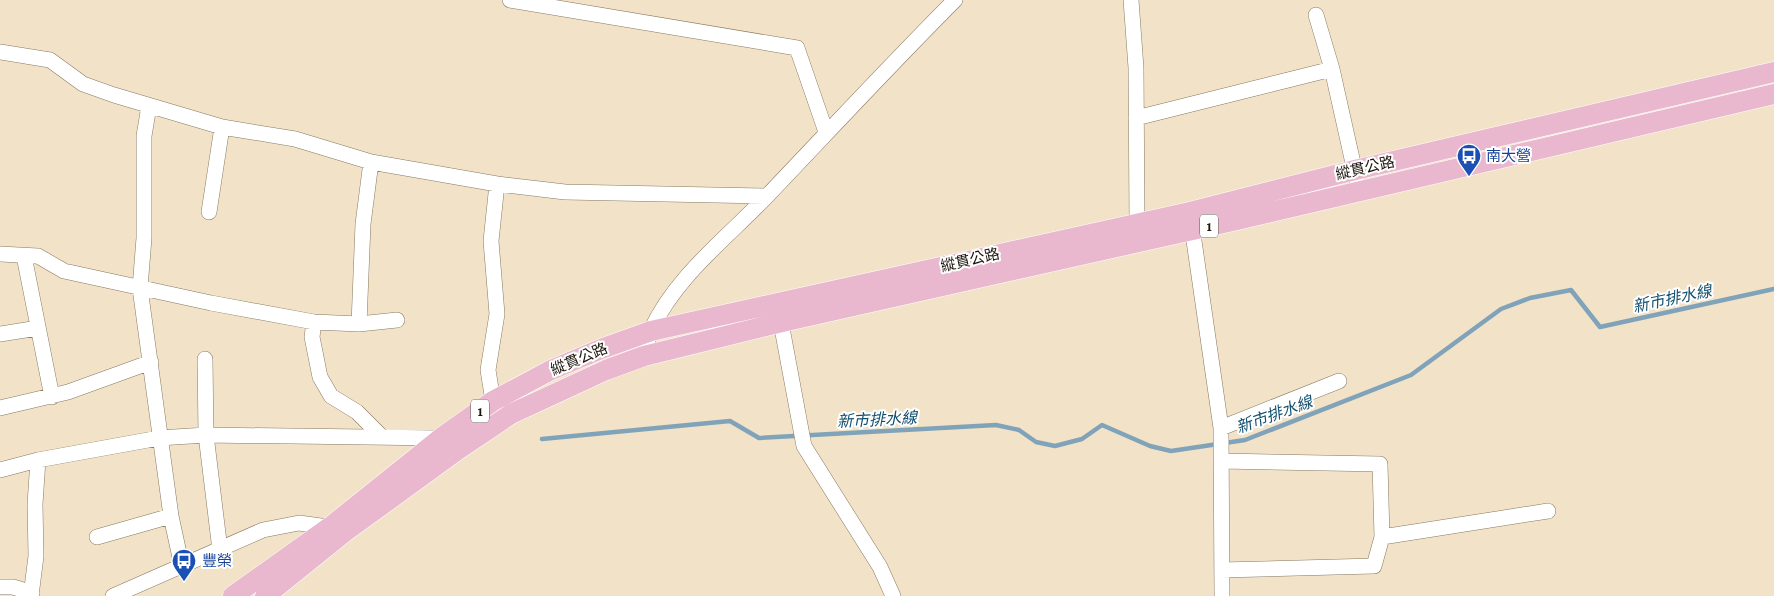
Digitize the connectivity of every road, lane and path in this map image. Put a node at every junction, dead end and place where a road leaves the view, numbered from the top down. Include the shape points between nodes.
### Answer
1 (510, 0) edge
2 (954, 0) edge
3 (1131, 0) edge
4 (1316, 15) dead end
5 (0, 52) edge
6 (1332, 69) junction
7 (1774, 72) edge
8 (1774, 94) edge
9 (149, 106) junction
10 (1136, 118) junction
11 (222, 127) junction
12 (826, 132) junction
13 (372, 162) junction
14 (1355, 170) junction
15 (497, 184) junction
16 (1359, 190) junction
17 (767, 196) junction
18 (209, 212) dead end
19 (1192, 221) junction
20 (1137, 223) junction
21 (0, 254) edge
22 (24, 256) junction
23 (140, 288) junction
24 (778, 303) junction
25 (397, 320) dead end
26 (314, 322) junction
27 (782, 322) junction
28 (359, 324) junction
29 (38, 328) junction
30 (651, 331) junction
31 (0, 334) edge
32 (644, 356) junction
33 (205, 358) dead end
34 (151, 362) junction
35 (1339, 381) dead end
36 (52, 397) junction
37 (494, 401) junction
38 (0, 408) edge
39 (1221, 428) junction
40 (206, 435) junction
41 (159, 438) junction
42 (382, 438) junction
43 (441, 438) junction
44 (38, 460) junction
45 (1221, 461) junction
46 (0, 470) edge
47 (1548, 510) dead end
48 (171, 516) junction
49 (338, 529) junction
50 (97, 537) dead end
51 (1382, 537) junction
52 (220, 550) junction
53 (182, 567) junction
54 (1222, 570) junction
55 (0, 588) edge
56 (32, 594) edge
57 (114, 596) edge
58 (233, 596) edge
59 (265, 596) edge
60 (893, 596) edge
61 (1222, 596) edge

1 - 12 street via 797,48
2 - 12 street
3 - 10 street
4 - 6 street
5 - 9 street via 50,60 84,84
6 - 10 street
6 - 14 street
7 - 14 main road, 縱貫公路 / 1
8 - 16 main road, 縱貫公路 / 1
9 - 11 street
9 - 23 street via 144,136 144,238
10 - 20 street
11 - 13 street via 295,138
11 - 18 street
12 - 17 street
13 - 15 street
13 - 28 street via 363,224
14 - 16 street
14 - 19 main road, 縱貫公路 / 1
15 - 17 street via 564,192
15 - 37 street via 491,241 497,314 488,370
16 - 19 main road, 縱貫公路 / 1
17 - 30 street via 672,295
19 - 20 main road, 縱貫公路 / 1
19 - 27 main road, 縱貫公路 / 1
19 - 39 street
20 - 24 main road, 縱貫公路 / 1
21 - 22 street
22 - 23 street via 38,256 64,271
22 - 29 street
23 - 26 street
23 - 34 street
24 - 27 street
24 - 30 main road, 縱貫公路 / 1
25 - 28 street
26 - 28 street
26 - 42 street via 312,338 320,377 330,396 358,412
27 - 32 main road, 縱貫公路 / 1
27 - 60 street via 804,446 880,567
29 - 31 street
29 - 36 street
30 - 32 street
30 - 37 main road, 縱貫公路 / 1 via 551,370
32 - 49 main road, 縱貫公路 / 1 via 511,414
33 - 40 street
34 - 36 street
34 - 41 street
35 - 39 street
36 - 38 street
37 - 43 main road, 縱貫公路 / 1
39 - 45 street
40 - 41 street
40 - 42 street
40 - 52 street
41 - 44 street
41 - 48 street
42 - 43 street
43 - 49 main road, 縱貫公路 / 1
44 - 46 street
44 - 56 street
45 - 51 street via 1380,464
45 - 54 street
47 - 51 street
48 - 50 street
48 - 53 street
49 - 52 street via 299,524 275,527
49 - 58 main road, 縱貫公路 / 1
49 - 59 main road, 縱貫公路 / 1
51 - 54 street via 1374,566
52 - 53 street
53 - 57 street
54 - 61 street
55 - 56 street via 13,587

